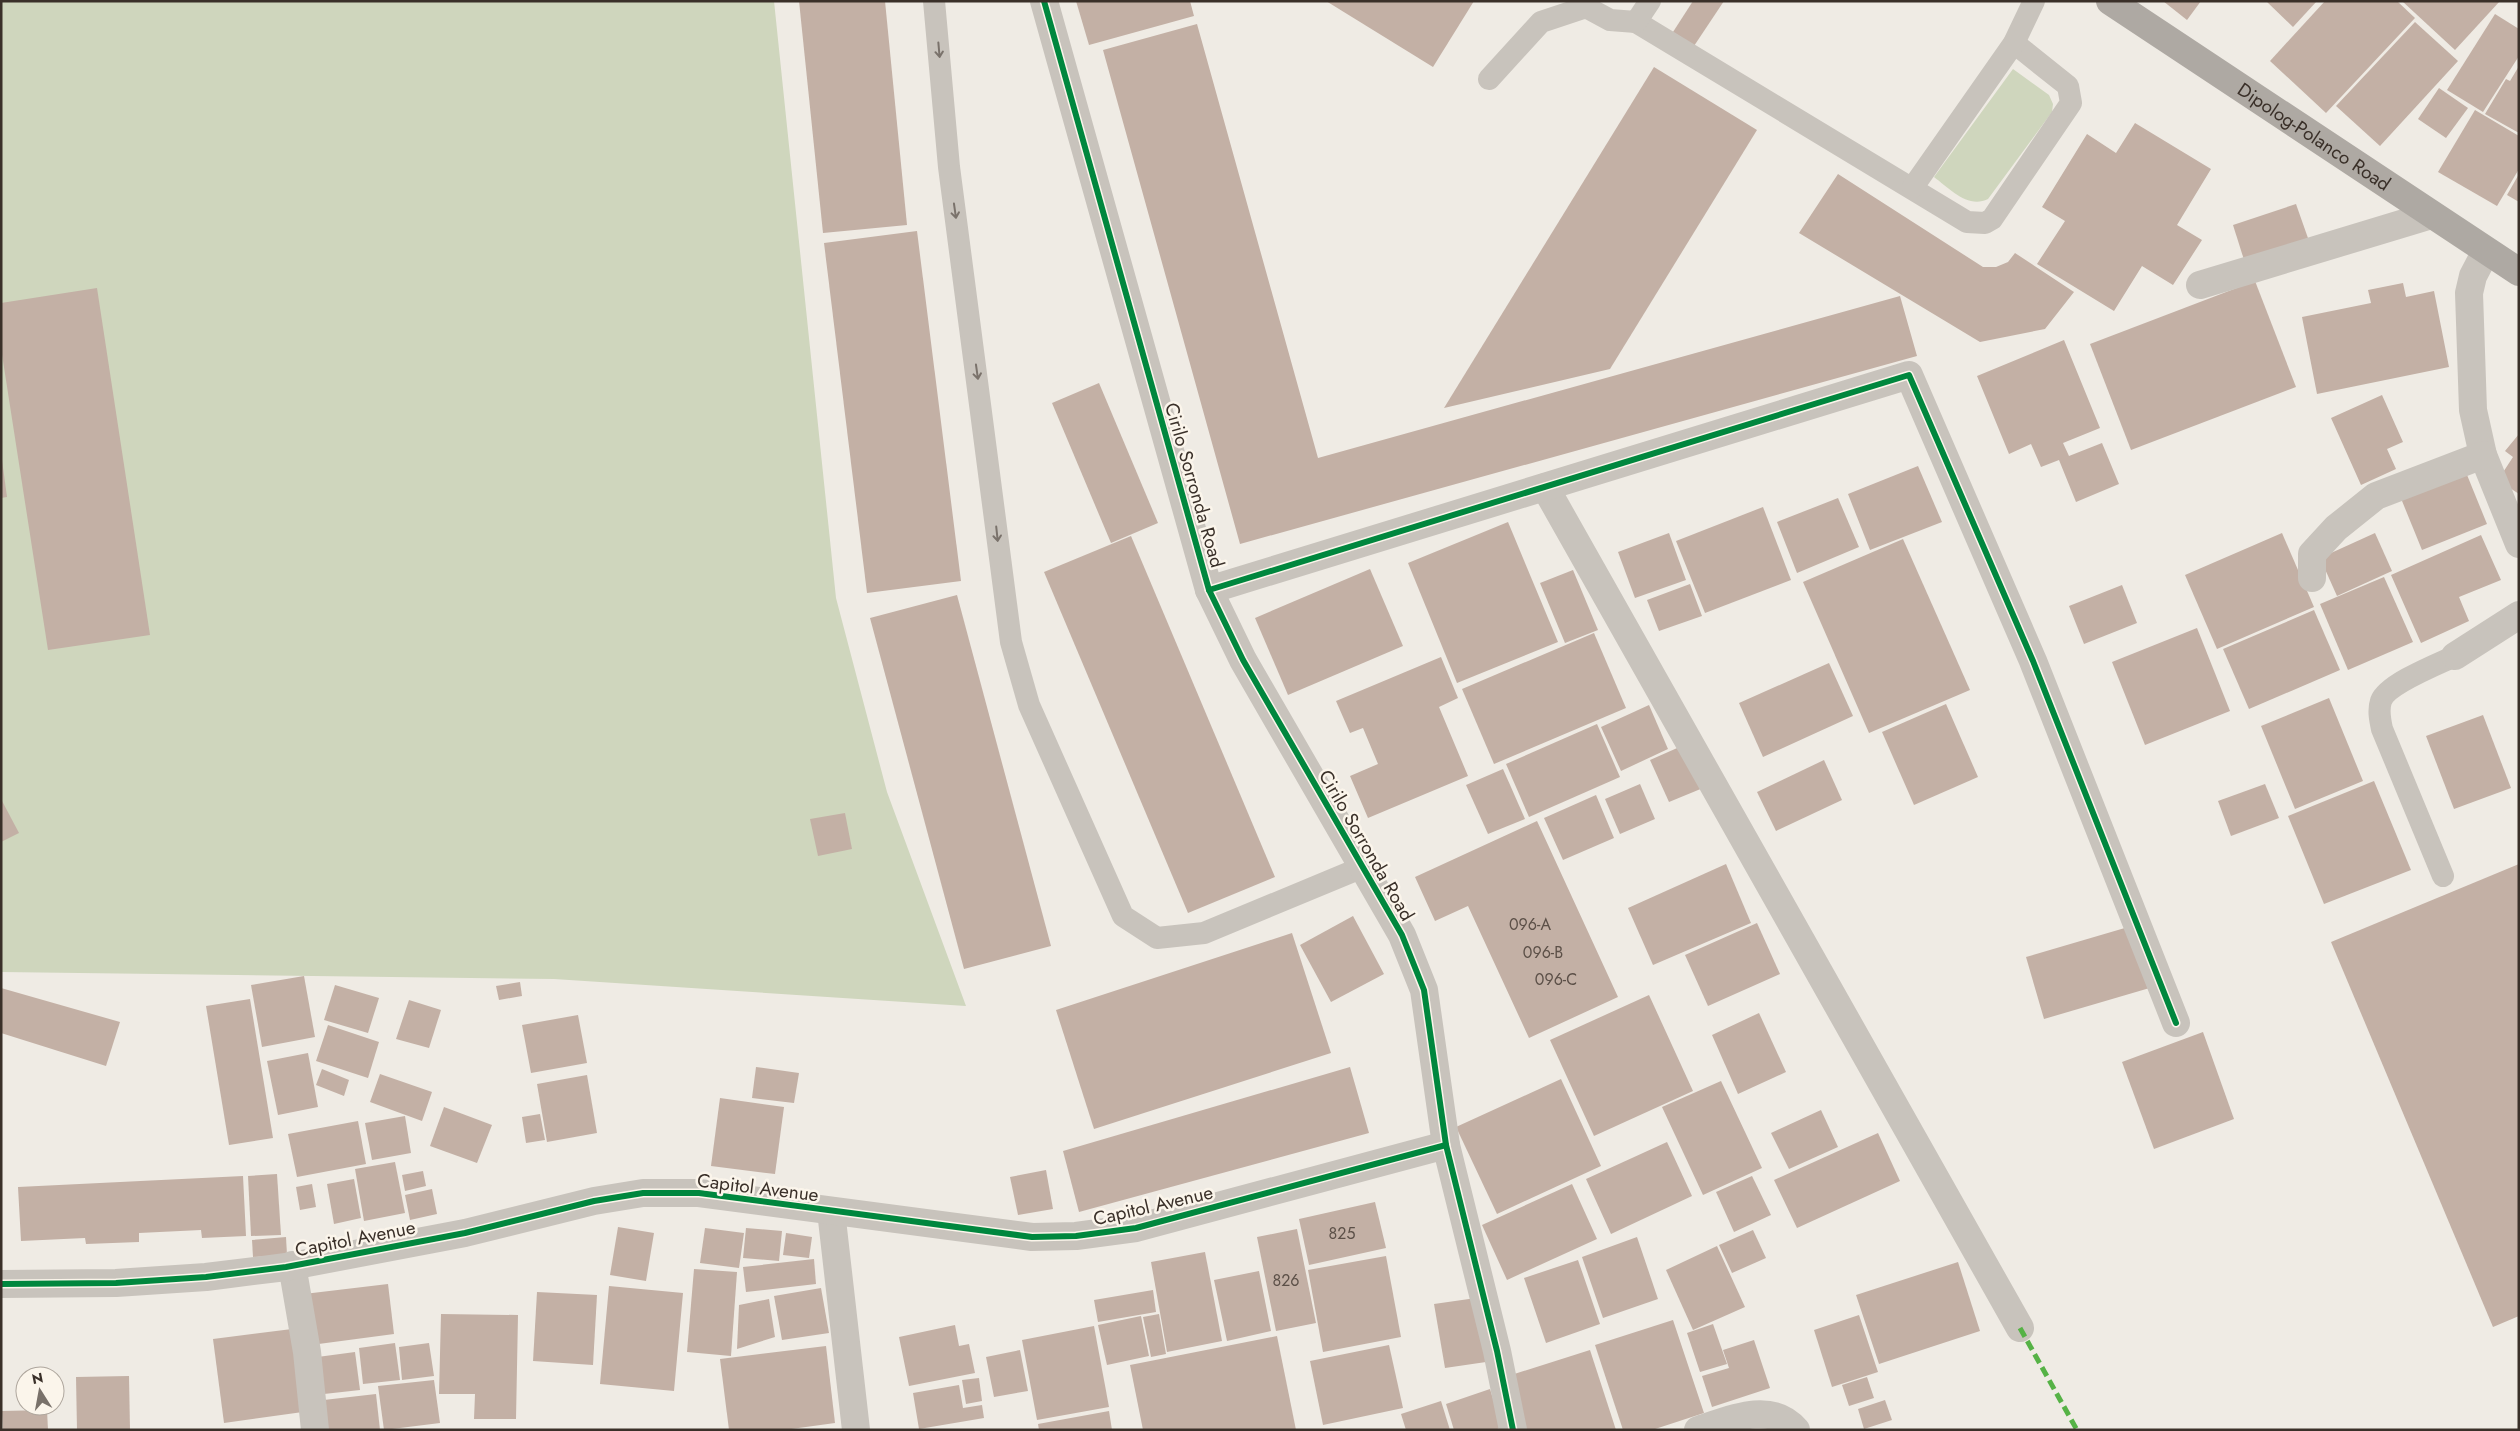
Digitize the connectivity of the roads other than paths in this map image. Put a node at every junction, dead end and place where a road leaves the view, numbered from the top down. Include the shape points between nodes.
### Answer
1 (934, 1) edge
2 (1044, 1) edge
3 (1650, 1) edge
4 (2034, 1) edge
5 (2110, 1) edge
6 (1636, 22) junction
7 (2014, 42) junction
8 (1489, 79) dead end
9 (1913, 187) junction
10 (2431, 215) junction
11 (2486, 251) junction
12 (2519, 272) edge
13 (2200, 285) dead end
14 (2483, 455) junction
15 (1545, 487) junction
16 (2519, 544) edge
17 (2312, 578) dead end
18 (1209, 590) junction
19 (2519, 615) edge
20 (2455, 656) joint
21 (1363, 867) junction
22 (2443, 876) dead end
23 (2176, 1022) dead end
24 (1446, 1145) junction
25 (831, 1211) junction
26 (292, 1266) junction
27 (1, 1284) edge
28 (2020, 1328) dead end
29 (315, 1430) edge
30 (856, 1430) edge
31 (1513, 1430) edge
32 (1698, 1430) edge
33 (1796, 1430) edge

1 -> 21 lane via 949,167 1011,642 1029,705 1123,916 1157,938 1204,934
2 - 18 street, Cirilo Sorronda Road
3 - 6 lane
4 - 7 lane
5 - 10 highway, Dipolog-Polanco Road
6 - 8 lane via 1610,20 1586,7 1541,22
6 - 9 lane
7 - 9 lane
7 - 9 lane via 2068,86 2071,103 1992,220 1967,222
10 - 11 highway, Dipolog-Polanco Road
10 - 13 street
11 - 12 highway, Dipolog-Polanco Road
11 - 14 street via 2473,276 2469,293 2472,410
14 - 16 street
14 - 17 street via 2376,496 2336,528 2312,554
15 - 18 street
15 - 23 street via 1909,375 2033,661
15 - 28 street
18 - 21 street, Cirilo Sorronda Road via 1243,660
19 - 20 street
20 - 22 lane via 2390,689 2381,700 2379,714 2382,729
21 - 24 street, Cirilo Sorronda Road via 1402,935 1424,990
24 - 25 street, Capitol Avenue via 1136,1228 1076,1236 1032,1237
24 - 31 street, Cirilo Sorronda Road via 1497,1351
25 - 26 street, Capitol Avenue via 699,1193 643,1193 594,1201 465,1233
25 - 30 street
26 - 27 street, Capitol Avenue via 206,1278 125,1283
26 - 29 street
32 - 33 street via 1741,1415 1766,1414 1791,1424

